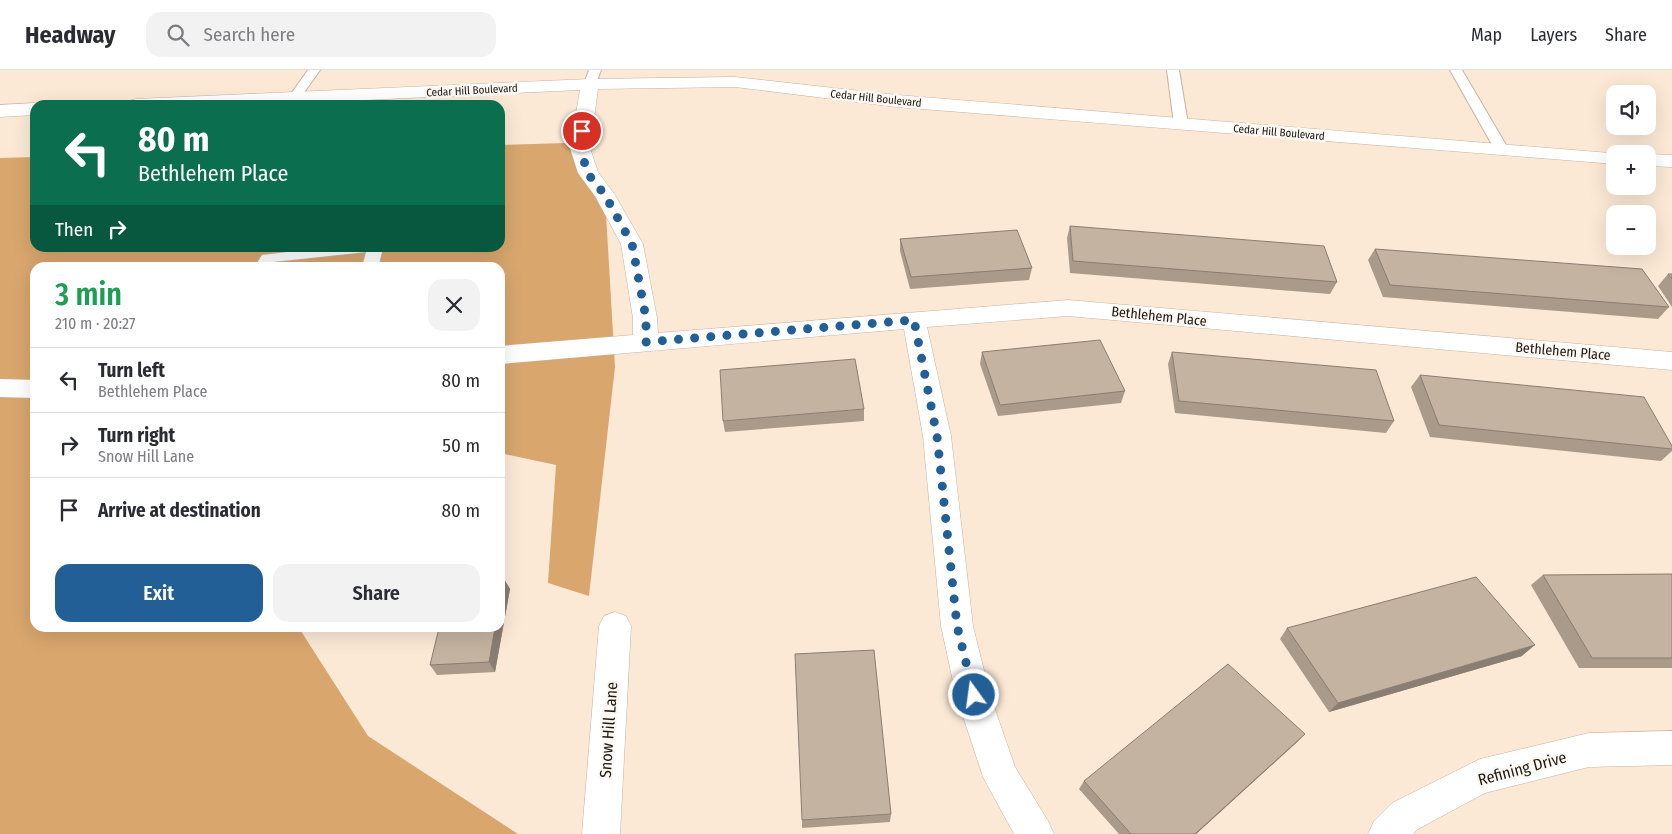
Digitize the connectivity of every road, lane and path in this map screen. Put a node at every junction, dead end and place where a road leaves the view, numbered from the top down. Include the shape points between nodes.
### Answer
1 (314, 70) edge
2 (1173, 70) edge
3 (1456, 70) edge
4 (592, 77) edge
5 (294, 98) junction
6 (249, 100) edge
7 (30, 109) edge
8 (0, 111) edge
9 (1181, 124) junction
10 (1502, 150) junction
11 (1606, 157) edge
12 (1656, 161) edge
13 (1672, 162) edge
14 (324, 252) edge
15 (265, 262) edge
16 (914, 320) junction
17 (646, 342) junction
18 (505, 355) edge
19 (1672, 361) edge
20 (0, 388) edge
21 (30, 389) edge
22 (615, 626) dead end
23 (1672, 748) edge
24 (601, 834) edge
25 (1036, 834) edge
26 (1387, 834) edge

1 - 5 lane
2 - 9 lane
3 - 10 lane
4 - 5 street, Cedar Hill Boulevard
4 - 9 street, Cedar Hill Boulevard via 735,82 897,101
4 - 17 street via 580,148 588,174 605,195 632,244 646,318
5 - 6 street, Cedar Hill Boulevard
7 - 8 street
9 - 10 street, Cedar Hill Boulevard
10 - 11 street, Cedar Hill Boulevard
12 - 13 street
14 - 15 lane via 267,258
16 - 17 street, Bethlehem Place
16 - 19 street, Bethlehem Place via 1068,308
16 - 25 street via 937,436 959,635 974,695 1001,778
17 - 18 street, Bethlehem Place
20 - 21 street
22 - 24 street, Snow Hill Lane
23 - 26 street, Refining Drive via 1590,750 1480,777 1405,816

